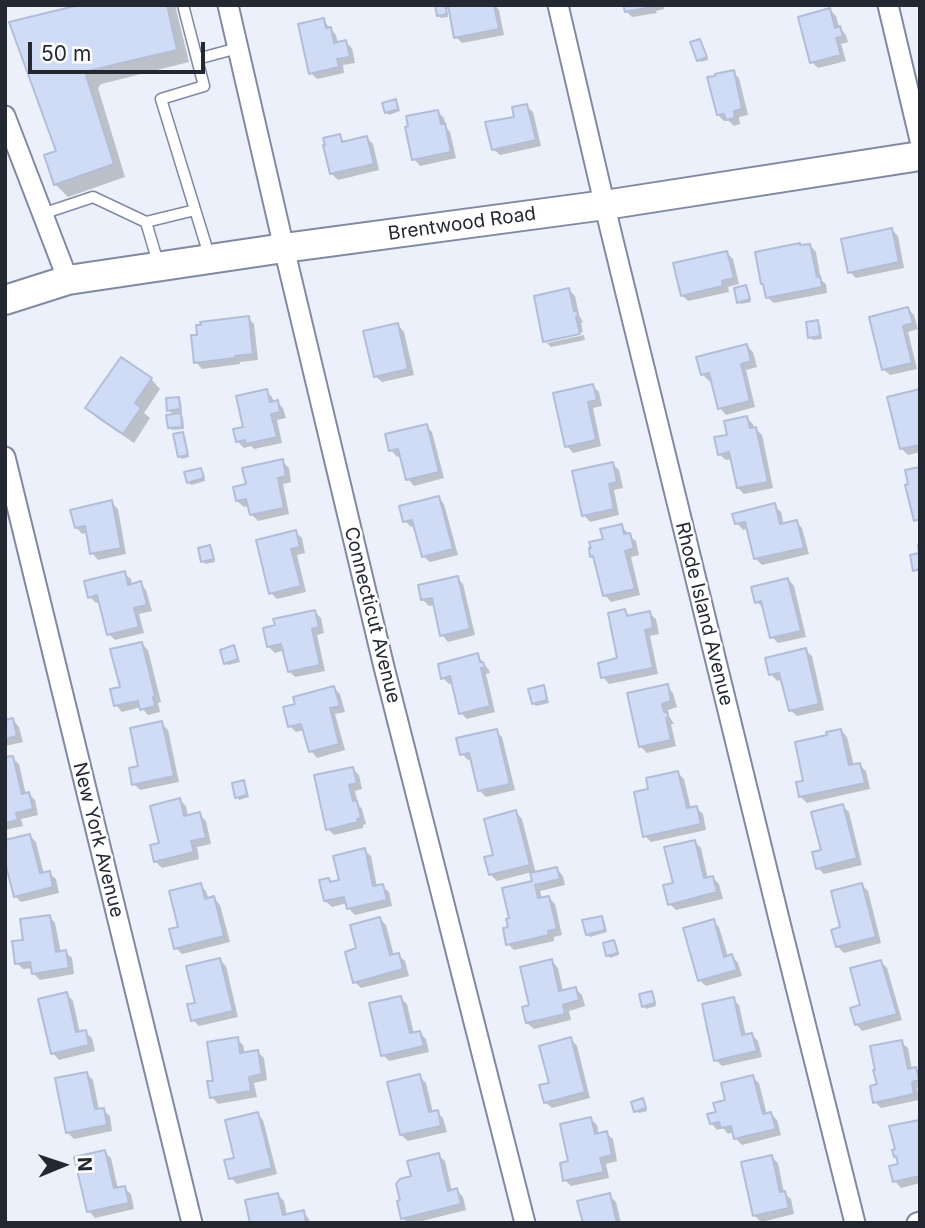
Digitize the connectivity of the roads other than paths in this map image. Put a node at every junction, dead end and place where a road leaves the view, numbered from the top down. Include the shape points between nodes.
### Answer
1 (183, 5) edge
2 (228, 5) edge
3 (558, 5) edge
4 (887, 5) edge
5 (238, 48) junction
6 (197, 59) junction
7 (7, 124) edge
8 (920, 140) edge
9 (920, 156) edge
10 (605, 205) junction
11 (195, 210) junction
12 (43, 214) junction
13 (146, 222) junction
14 (284, 248) junction
15 (210, 259) junction
16 (159, 266) junction
17 (68, 280) junction
18 (5, 300) edge
19 (5, 457) edge
20 (192, 1223) edge
21 (525, 1223) edge
22 (855, 1223) edge

1 - 6 lane
2 - 5 street, Connecticut Avenue
3 - 10 street, Rhode Island Avenue
4 - 8 street
5 - 6 lane
5 - 14 street, Connecticut Avenue
6 - 11 lane via 204,86 161,99
7 - 12 street
9 - 10 street, Brentwood Road
10 - 14 street, Brentwood Road
10 - 22 street, Rhode Island Avenue
11 - 13 lane
11 - 15 lane
12 - 13 lane via 93,197
12 - 17 street
13 - 16 lane
14 - 15 street, Brentwood Road
14 - 21 street, Connecticut Avenue via 387,681
15 - 16 street, Brentwood Road
16 - 17 street, Brentwood Road
17 - 18 street, Brentwood Road
19 - 20 street, New York Avenue

